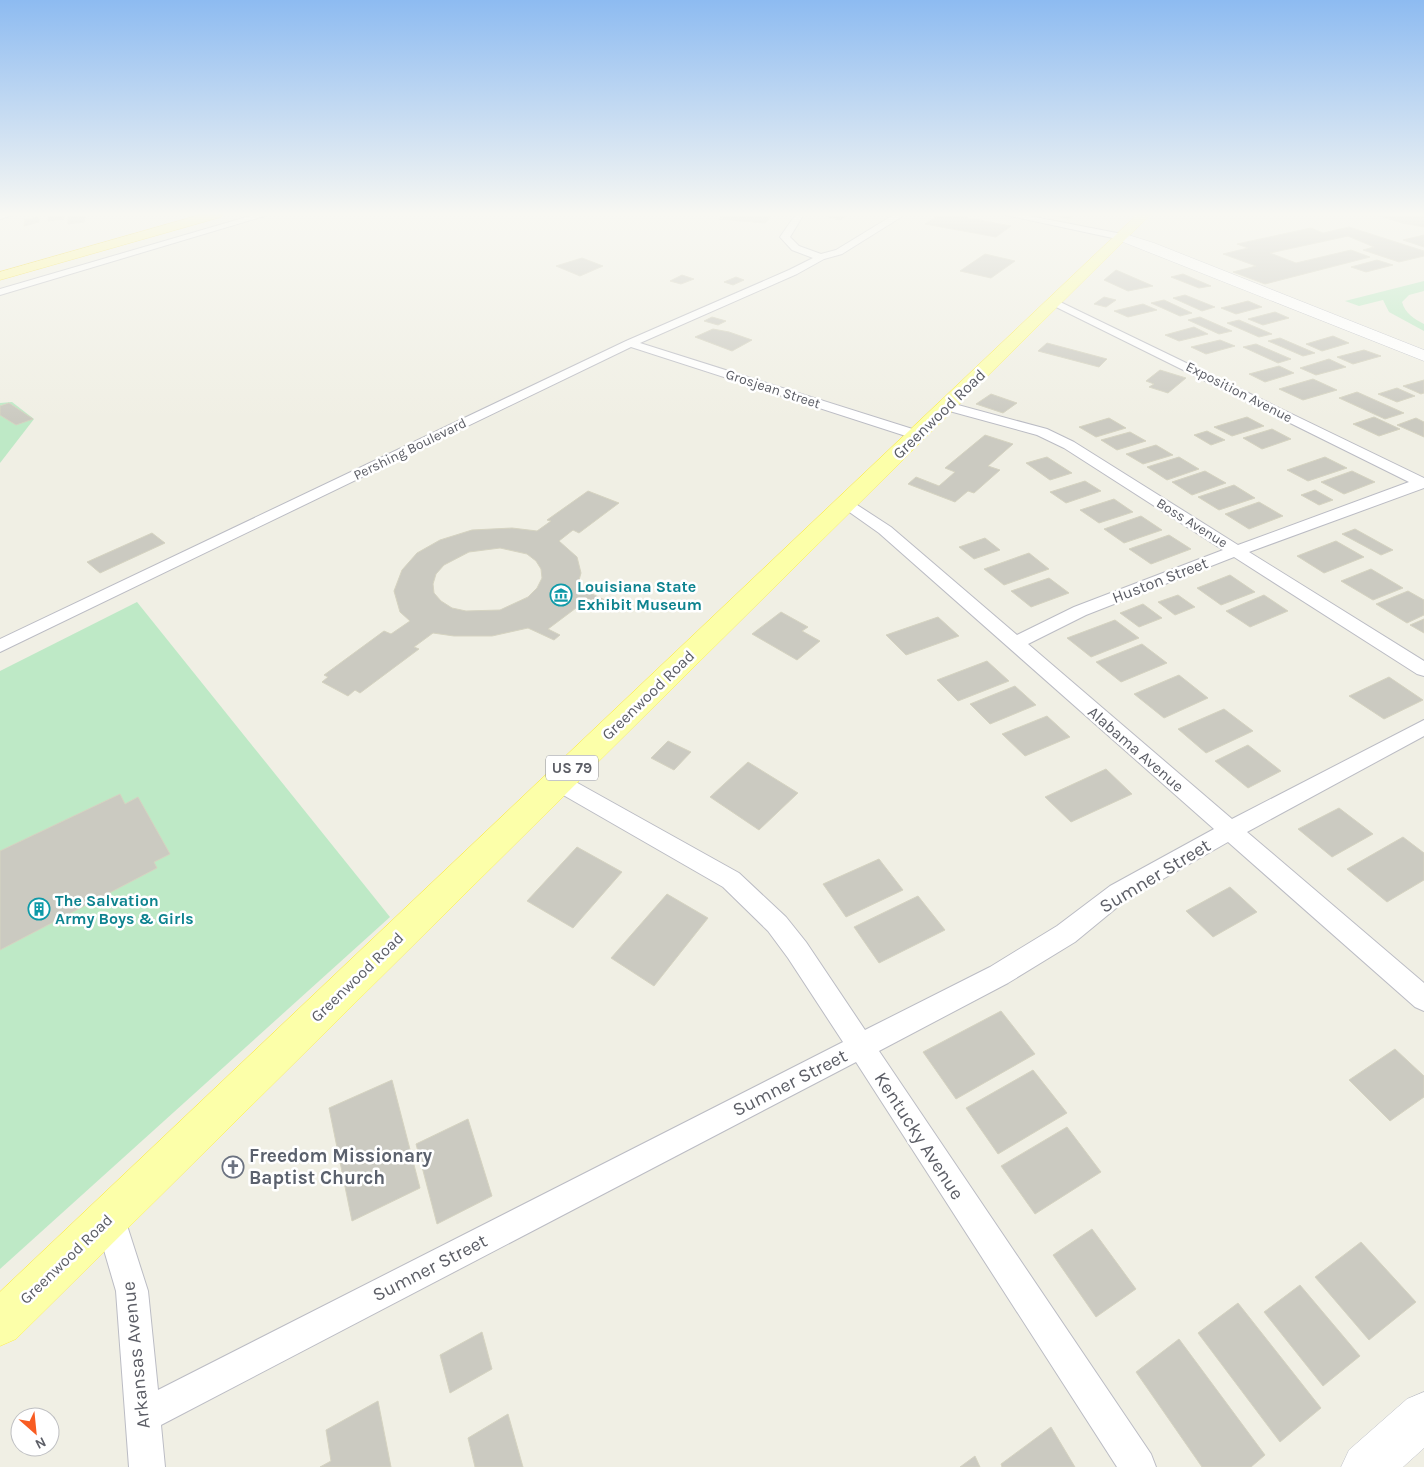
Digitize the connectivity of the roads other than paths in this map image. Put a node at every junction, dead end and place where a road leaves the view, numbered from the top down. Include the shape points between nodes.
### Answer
1 (33, 282) edge
2 (769, 282) edge
3 (1074, 282) edge
4 (1240, 282) edge
5 (0, 292) edge
6 (1054, 302) junction
7 (630, 343) junction
8 (1424, 356) edge
9 (947, 406) junction
10 (917, 435) junction
11 (1422, 484) edge
12 (846, 504) junction
13 (1235, 551) junction
14 (1015, 643) junction
15 (0, 646) edge
16 (1424, 670) edge
17 (1424, 727) edge
18 (558, 782) junction
19 (1230, 830) junction
20 (1424, 999) edge
21 (860, 1046) junction
22 (110, 1216) junction
23 (0, 1323) edge
24 (143, 1416) junction
25 (1424, 1416) edge
26 (147, 1467) edge
27 (1138, 1467) edge
28 (1366, 1467) edge

1 - 5 street
2 - 7 street, Pershing Boulevard
3 - 6 main road, Greenwood Road / US 79
4 - 8 street
6 - 9 main road, Greenwood Road / US 79
6 - 11 street, Exposition Avenue
7 - 10 street, Grosjean Street
7 - 15 street, Pershing Boulevard
9 - 10 main road, Greenwood Road / US 79
9 - 13 street, Boss Avenue via 1054,437
10 - 12 main road, Greenwood Road / US 79
11 - 13 street, Huston Street
12 - 14 street, Alabama Avenue via 885,530
12 - 18 main road, Greenwood Road / US 79
13 - 14 street, Huston Street via 1080,611
13 - 16 street, Boss Avenue
14 - 19 street, Alabama Avenue
17 - 19 street, Sumner Street
18 - 21 street, Kentucky Avenue via 705,864 755,901 797,950
18 - 22 main road, Greenwood Road / US 79
19 - 20 street, Alabama Avenue
19 - 21 street, Sumner Street via 1118,893 1066,934 999,975
21 - 24 street, Sumner Street
21 - 27 street, Kentucky Avenue
22 - 23 main road, Greenwood Road / US 79
22 - 24 street, Arkansas Avenue via 132,1291
24 - 26 street, Arkansas Avenue
25 - 28 street

